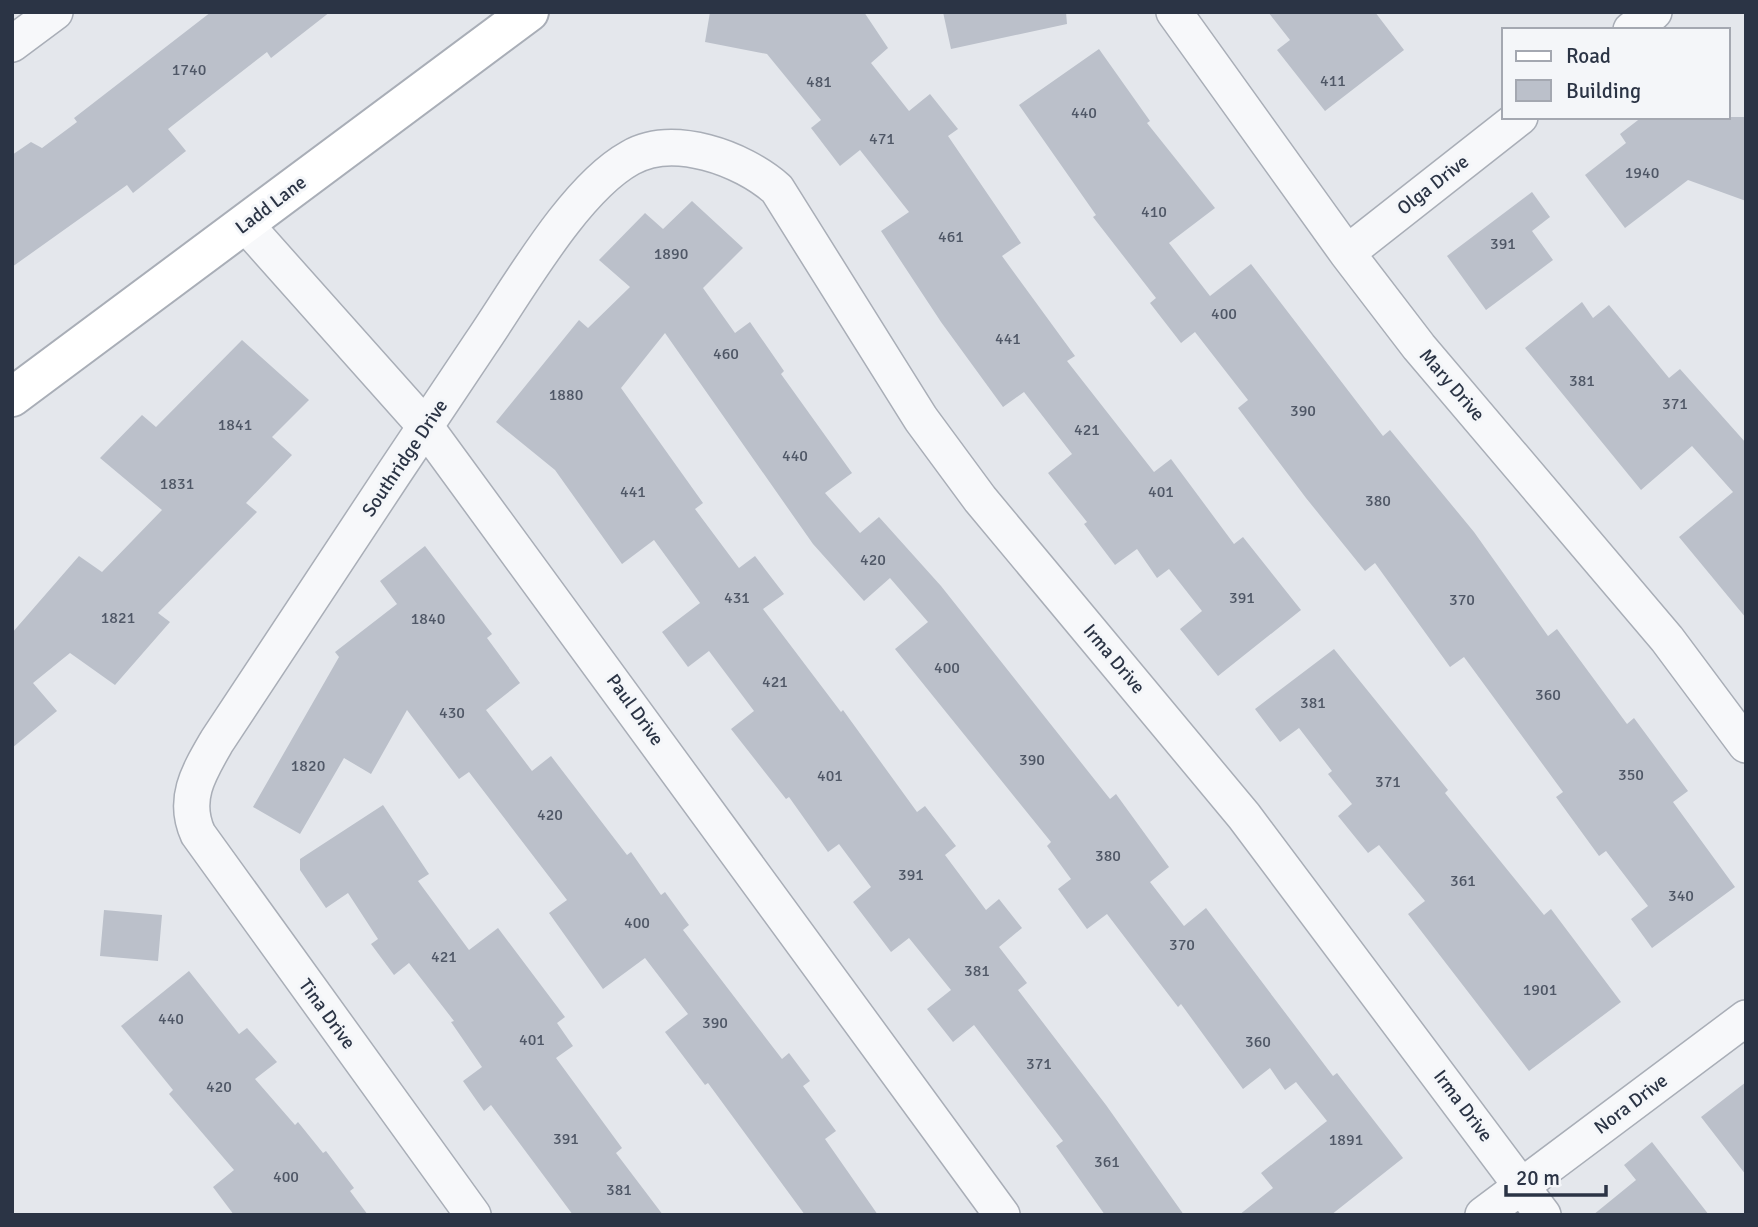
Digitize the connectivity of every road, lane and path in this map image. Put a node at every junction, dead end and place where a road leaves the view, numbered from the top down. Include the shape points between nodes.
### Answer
1 (55, 12) edge
2 (529, 12) edge
3 (1174, 12) edge
4 (1654, 12) edge
5 (1634, 28) edge
6 (12, 44) edge
7 (1517, 119) edge
8 (665, 146) joint
9 (245, 224) junction
10 (1346, 253) junction
11 (12, 397) edge
12 (425, 426) junction
13 (1746, 745) edge
14 (190, 809) joint
15 (1746, 1018) edge
16 (1522, 1185) junction
17 (473, 1215) edge
18 (1002, 1215) edge
19 (1483, 1215) edge
20 (1544, 1215) edge

1 - 6 street
2 - 9 street, Ladd Lane
3 - 10 street, Mary Drive
4 - 5 street
7 - 10 street, Olga Drive
8 - 12 street, Southridge Drive via 630,157 578,205
8 - 16 street, Irma Drive via 746,165 777,189 848,307 950,459 1244,816
9 - 11 street, Ladd Lane
9 - 12 street, Paul Drive
10 - 13 street, Mary Drive via 1419,347 1667,639
12 - 14 street, Southridge Drive via 217,741 201,768
12 - 18 street, Paul Drive
14 - 17 street, Tina Drive via 198,834
15 - 16 street, Nora Drive
16 - 19 street, Nora Drive
16 - 20 street, Irma Drive

